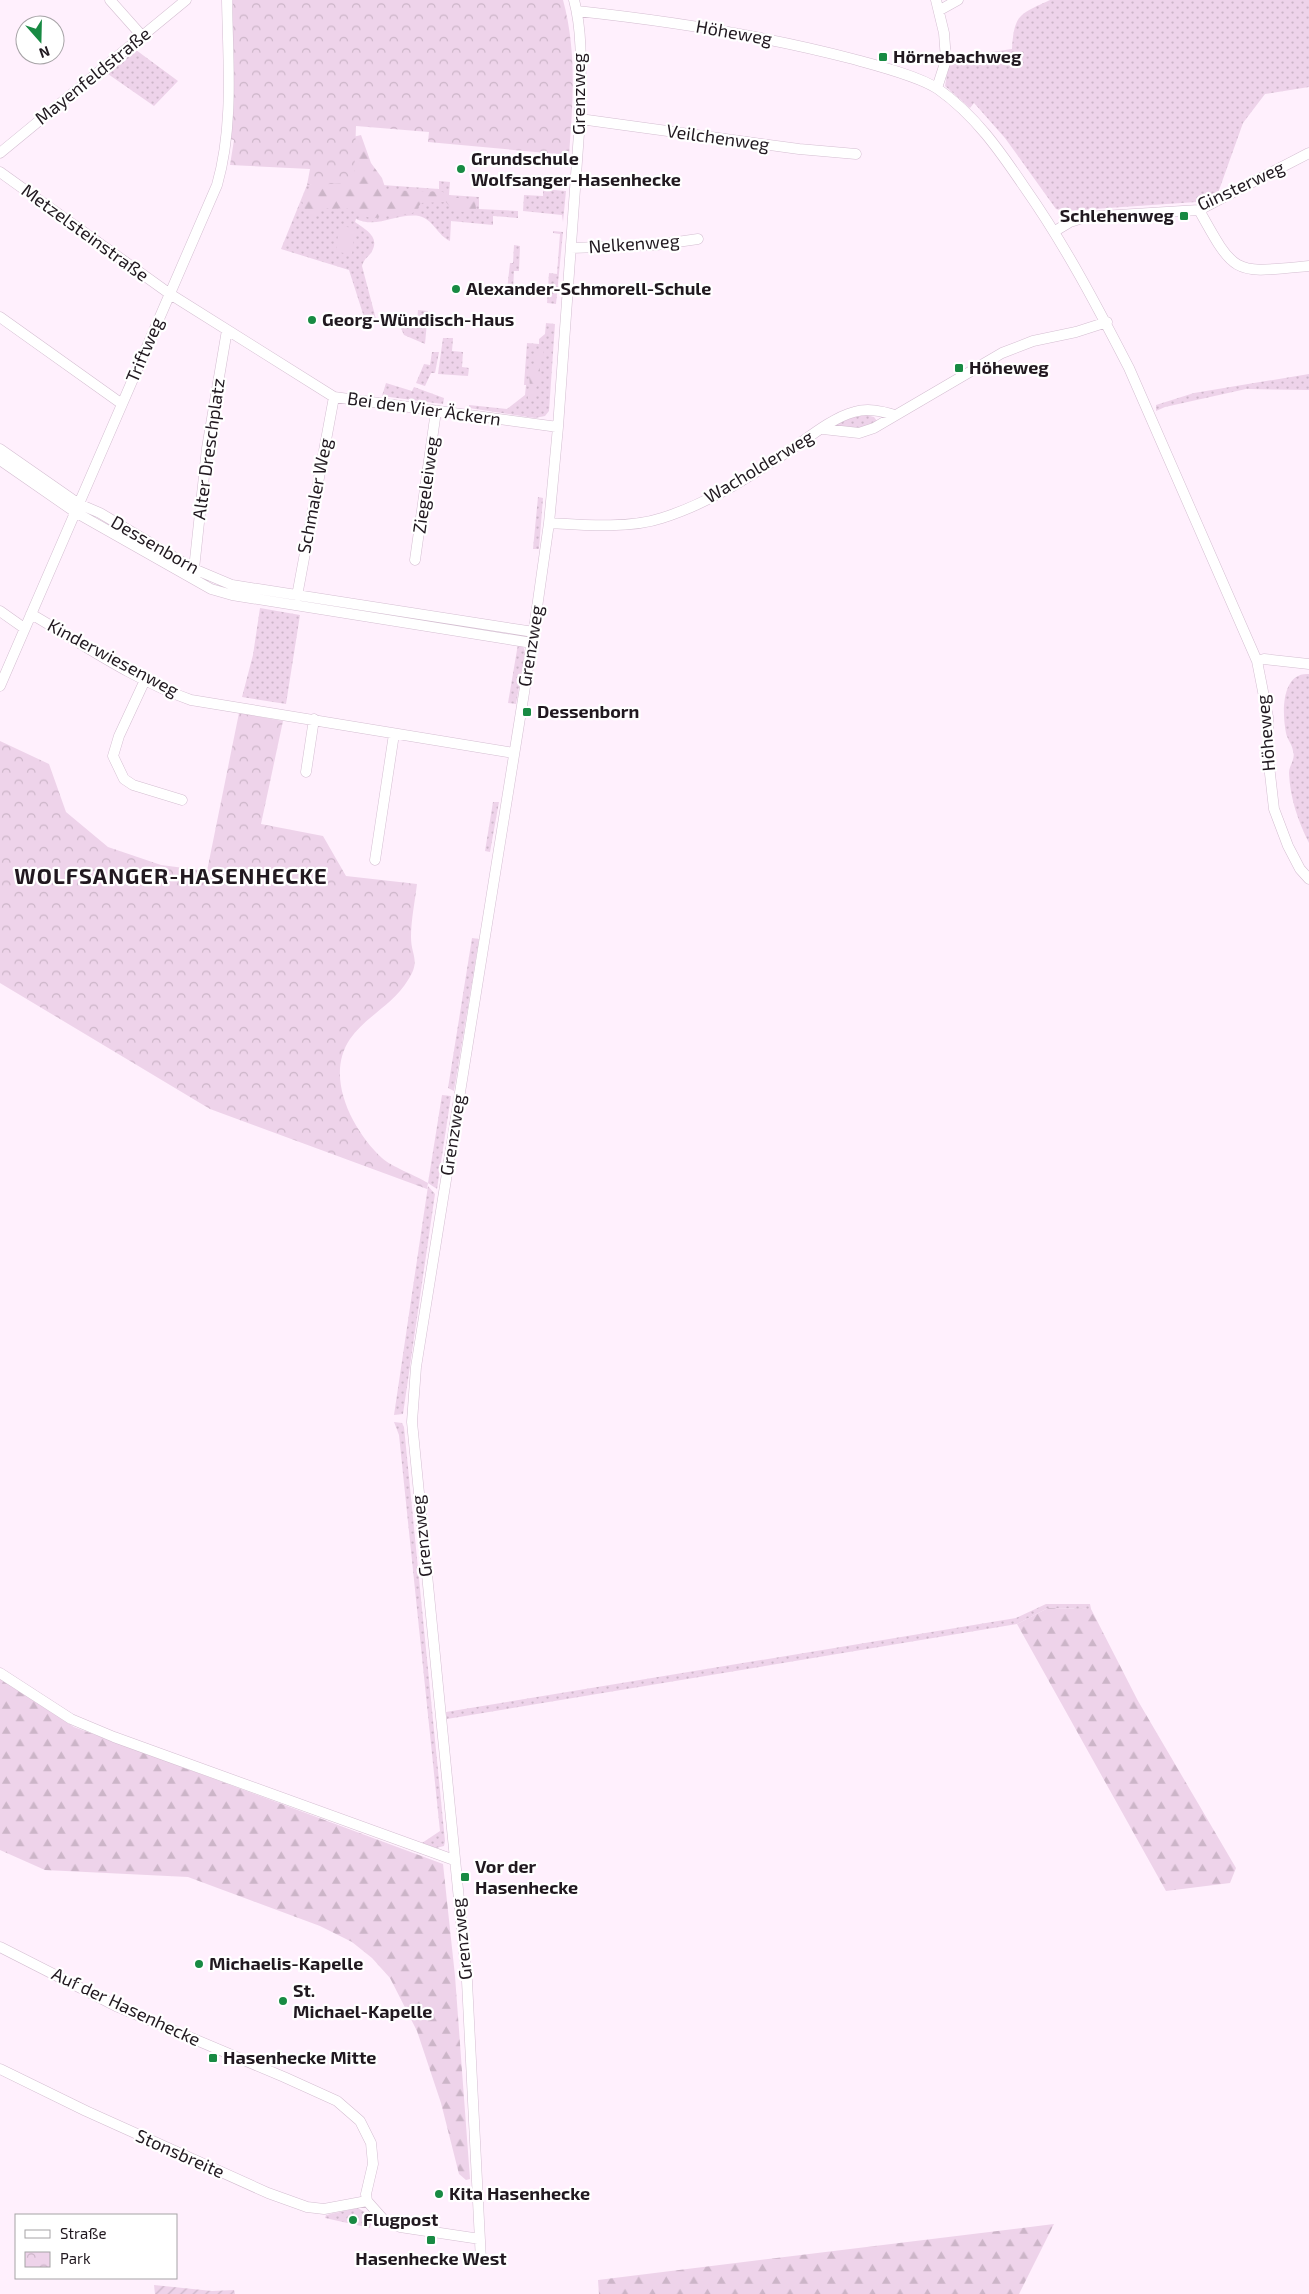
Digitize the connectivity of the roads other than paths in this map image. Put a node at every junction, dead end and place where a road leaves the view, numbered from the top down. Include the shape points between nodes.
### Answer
1 (110, 0) edge
2 (186, 0) edge
3 (228, 0) edge
4 (574, 0) edge
5 (958, 0) edge
6 (938, 5) edge
7 (577, 11) junction
8 (142, 36) junction
9 (937, 88) junction
10 (580, 119) junction
11 (0, 153) edge
12 (1309, 153) edge
13 (856, 154) dead end
14 (0, 172) edge
15 (1199, 210) junction
16 (1055, 231) junction
17 (698, 239) dead end
18 (570, 248) junction
19 (1309, 266) edge
20 (170, 294) junction
21 (0, 317) edge
22 (1107, 322) junction
23 (227, 330) junction
24 (334, 397) junction
25 (122, 404) junction
26 (436, 411) junction
27 (895, 415) junction
28 (558, 427) junction
29 (823, 429) junction
30 (0, 449) edge
31 (0, 460) edge
32 (77, 508) junction
33 (549, 523) junction
34 (415, 560) dead end
35 (194, 568) junction
36 (297, 596) junction
37 (0, 611) edge
38 (31, 614) junction
39 (24, 628) junction
40 (534, 632) junction
41 (532, 643) junction
42 (1257, 661) junction
43 (1309, 664) edge
44 (145, 680) junction
45 (0, 686) edge
46 (314, 720) junction
47 (394, 734) junction
48 (514, 753) junction
49 (306, 772) dead end
50 (182, 800) dead end
51 (375, 860) dead end
52 (1309, 879) edge
53 (0, 1673) edge
54 (454, 1860) junction
55 (0, 1947) edge
56 (0, 2069) edge
57 (367, 2200) junction
58 (480, 2239) junction
59 (481, 2261) dead end

1 - 8 street
2 - 8 street, Mayenfeldstraße
3 - 20 street, Triftweg via 228,104 222,167 210,205
4 - 7 street
5 - 6 street
6 - 9 street via 946,60
7 - 9 street, Höheweg via 789,42 890,69
7 - 10 street, Grenzweg
8 - 11 street, Mayenfeldstraße
9 - 16 street, Höheweg via 996,144
10 - 13 street, Veilchenweg
10 - 18 street, Grenzweg
12 - 15 street, Ginsterweg
14 - 20 street, Metzelsteinstraße
15 - 16 street, Ginsterweg via 1086,217
15 - 19 street via 1221,250 1234,263 1255,271
16 - 22 street, Höheweg
17 - 18 street, Nelkenweg via 656,245
18 - 28 street, Grenzweg
20 - 23 street, Bei den Vier Äckern
20 - 25 street, Triftweg
21 - 25 street
22 - 27 street, Wacholderweg via 1033,341 1002,353
22 - 42 street, Höheweg
23 - 24 street, Bei den Vier Äckern
23 - 35 street, Alter Dreschplatz via 207,448
24 - 26 street, Bei den Vier Äckern
24 - 36 street, Schmaler Weg
25 - 32 street, Triftweg
26 - 28 street, Bei den Vier Äckern
26 - 34 street, Ziegeleiweg
27 - 29 street, Wacholderweg via 859,433
27 - 29 street, Wacholderweg via 877,410 854,412
28 - 33 street, Grenzweg
29 - 33 street, Wacholderweg via 718,495 660,519 608,526
30 - 32 street, Dessenborn
31 - 32 street, Dessenborn
32 - 35 street, Dessenborn via 100,513
32 - 38 street, Triftweg
32 - 41 street, Dessenborn via 211,589
33 - 40 street, Grenzweg
35 - 36 street, Dessenborn via 232,585
36 - 40 street, Dessenborn
37 - 39 street
38 - 39 street, Triftweg
38 - 44 street, Kinderwiesenweg
39 - 45 street, Triftweg
40 - 41 street, Grenzweg
41 - 48 street, Grenzweg
42 - 43 street
42 - 52 street, Höheweg via 1268,717 1268,765 1274,809 1288,846
44 - 46 street, Kinderwiesenweg via 191,700
44 - 50 street via 113,756 124,779 133,785
46 - 47 street, Kinderwiesenweg
46 - 49 street
47 - 48 street, Kinderwiesenweg
47 - 51 street
48 - 54 street, Grenzweg via 416,1367 412,1422
53 - 54 street via 71,1719 96,1730
54 - 58 street, Grenzweg via 467,1982
55 - 57 street, Auf der Hasenhecke via 118,2007 337,2101 360,2121 371,2143 373,2164
56 - 57 street, Stonsbreite via 86,2112 268,2193 307,2207 324,2209
57 - 58 street via 390,2224
58 - 59 street, Grenzweg

